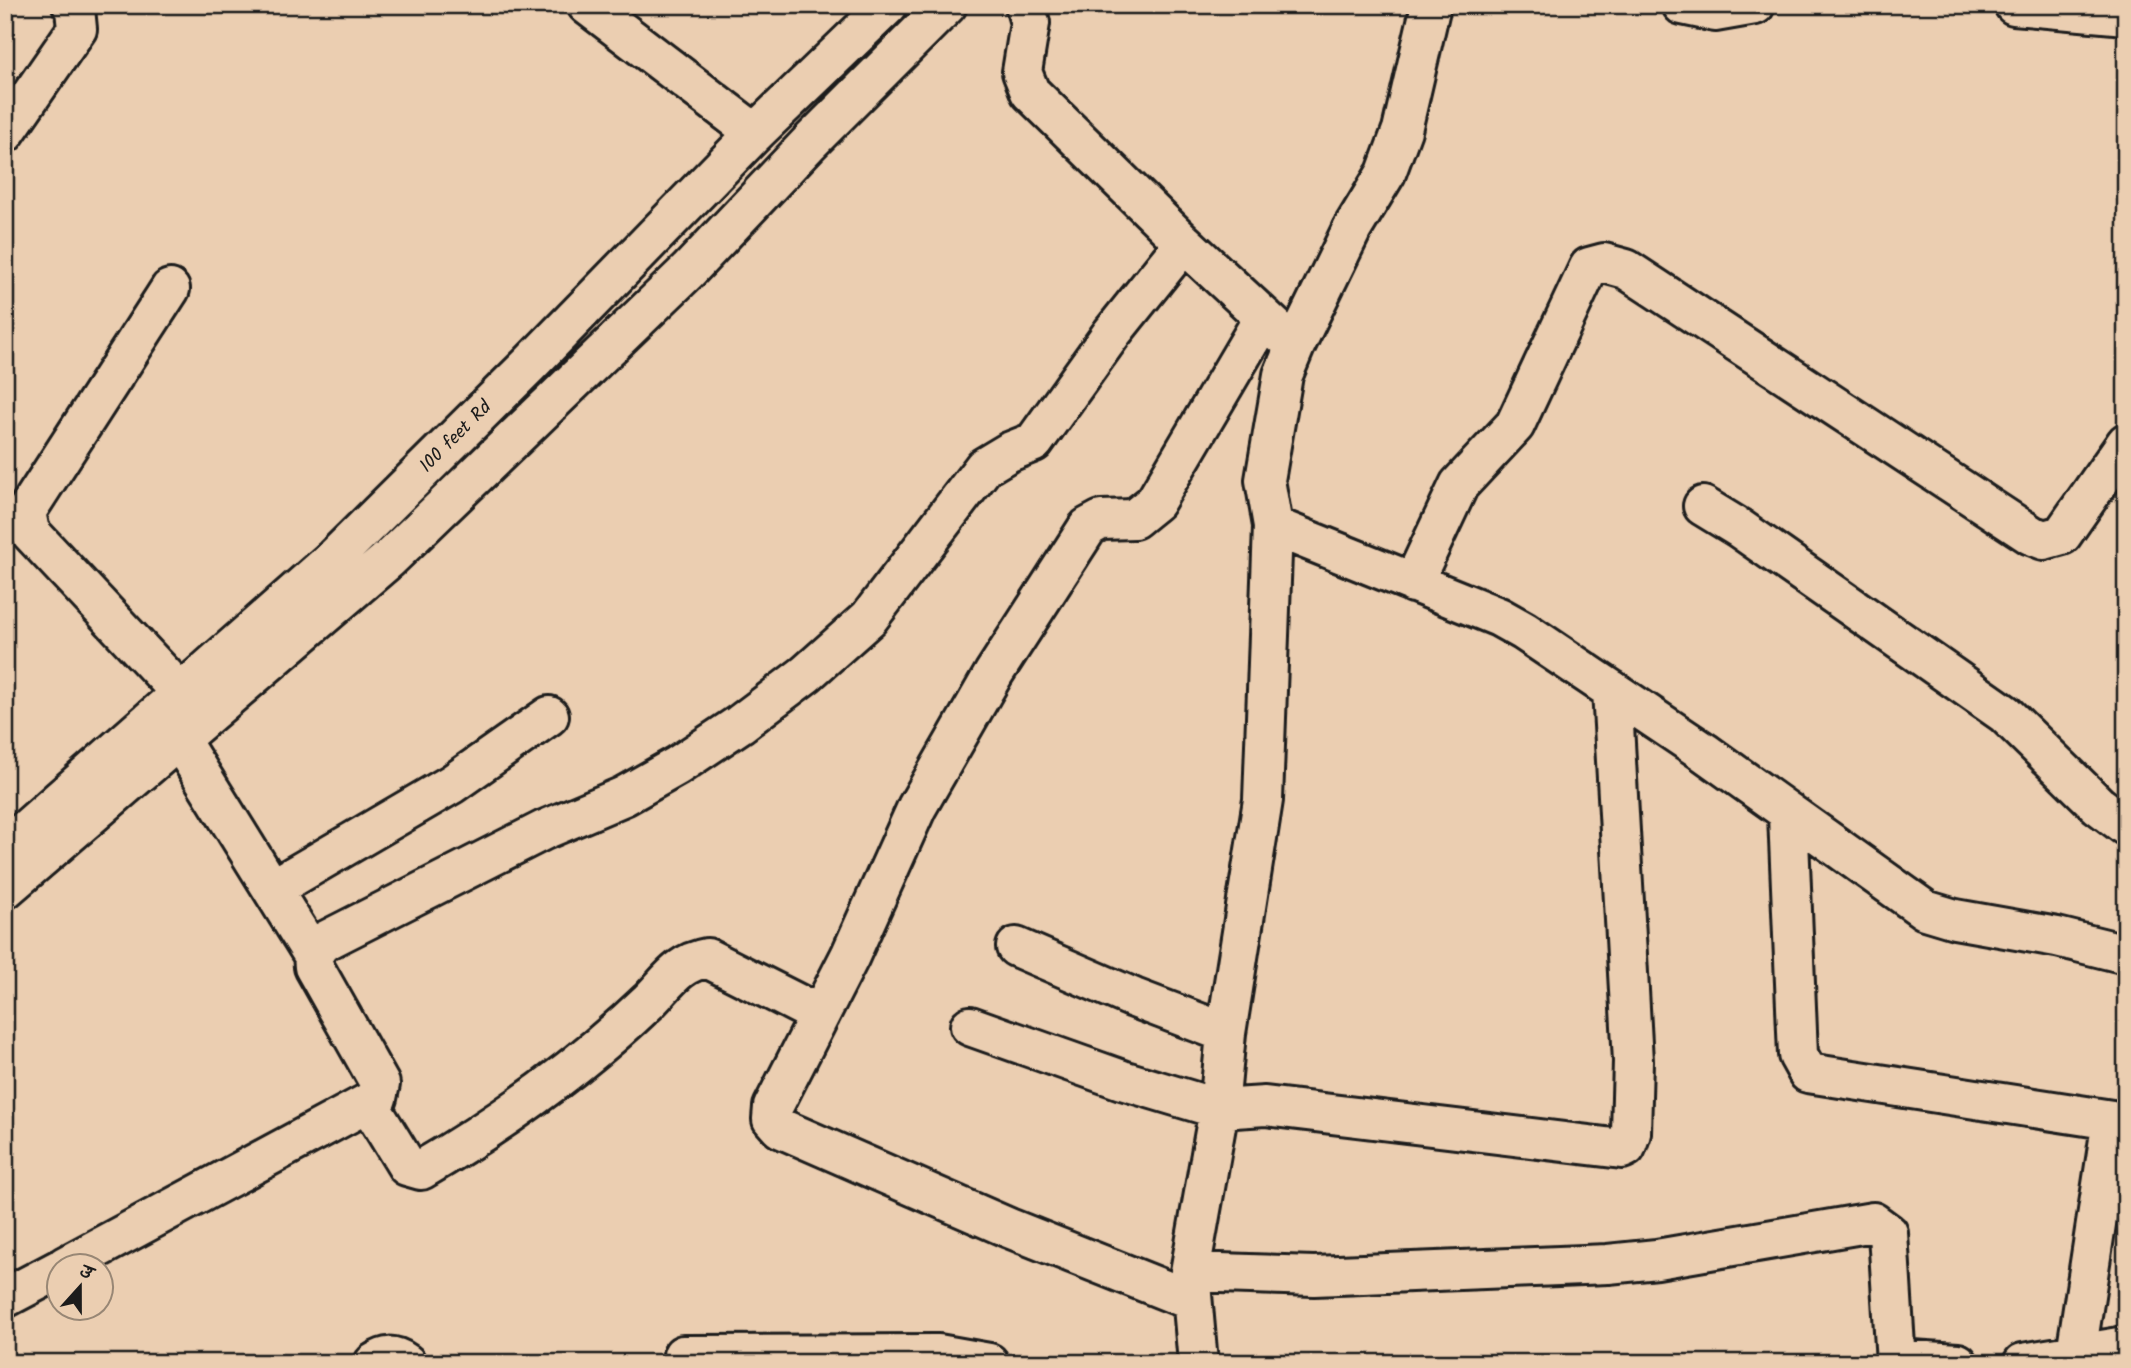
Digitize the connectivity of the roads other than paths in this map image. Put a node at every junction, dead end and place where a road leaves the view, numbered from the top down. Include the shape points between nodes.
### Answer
1 (72, 5) edge
2 (587, 5) edge
3 (888, 5) edge
4 (947, 5) edge
5 (1025, 5) edge
6 (1432, 5) edge
7 (1682, 5) edge
8 (1755, 5) edge
9 (2029, 6) edge
10 (2126, 15) edge
11 (755, 133) junction
12 (5, 134) edge
13 (1184, 243) junction
14 (170, 289) dead end
15 (1264, 317) junction
16 (1295, 346) junction
17 (2126, 443) edge
18 (1703, 506) dead end
19 (1273, 526) junction
20 (1413, 583) junction
21 (1612, 690) junction
22 (181, 693) junction
23 (549, 716) dead end
24 (179, 739) junction
25 (1788, 815) junction
26 (2126, 826) edge
27 (5, 848) edge
28 (5, 889) edge
29 (272, 889) junction
30 (1016, 947) dead end
31 (2126, 954) edge
32 (313, 955) junction
33 (820, 1015) junction
34 (971, 1026) dead end
35 (1226, 1033) junction
36 (369, 1104) junction
37 (1219, 1109) junction
38 (2119, 1121) edge
39 (91, 1252) edge
40 (46, 1276) edge
41 (1190, 1286) junction
42 (5, 1298) edge
43 (2126, 1346) edge
44 (683, 1354) dead end
45 (2076, 1354) junction
46 (1896, 1361) edge
47 (374, 1363) edge
48 (406, 1363) edge
49 (989, 1363) edge
50 (1198, 1363) edge
51 (1958, 1363) edge
52 (2023, 1363) edge

1 - 12 street via 77,29
2 - 11 street
3 - 11 street, 100 feet Rd
4 - 24 street via 542,414 388,559
5 - 13 street via 1030,23 1021,72 1030,92
6 - 16 street via 1402,130 1386,173 1352,229
7 - 8 street via 1715,12
9 - 10 street
11 - 22 street, 100 feet Rd via 334,558
13 - 15 street
13 - 32 street via 1034,442 984,467 869,618 806,674 677,766 321,943
14 - 22 street via 26,512 30,531
15 - 16 street
15 - 33 street via 1154,502 1134,519 1101,520 1087,527 994,673 918,807
16 - 19 street via 1283,375 1265,480
17 - 20 street via 2062,535 2044,540 1626,269 1604,263 1589,267 1515,425 1460,485
18 - 26 street via 2005,713
19 - 20 street
19 - 35 street via 1264,800
20 - 21 street via 1524,631
21 - 25 street
21 - 37 street via 1633,1061 1632,1133 1626,1147 1265,1106
22 - 27 street, 100 feet Rd
23 - 29 street via 452,784
24 - 28 street
24 - 29 street
25 - 31 street via 1905,898 1937,915 2057,936
25 - 38 street via 1798,1055 1808,1073
29 - 32 street
30 - 35 street
32 - 36 street via 314,967 380,1084 377,1098
33 - 36 street via 707,957 687,961 565,1076 421,1170 407,1166
33 - 41 street via 773,1107 772,1119 780,1128 1009,1228
34 - 37 street
35 - 37 street
36 - 39 street
37 - 41 street
38 - 45 street
40 - 42 street
41 - 46 street via 1608,1264 1873,1222 1888,1233
41 - 50 street
43 - 45 street
44 - 49 street via 938,1354
45 - 52 street
46 - 51 street
47 - 48 street via 396,1356

